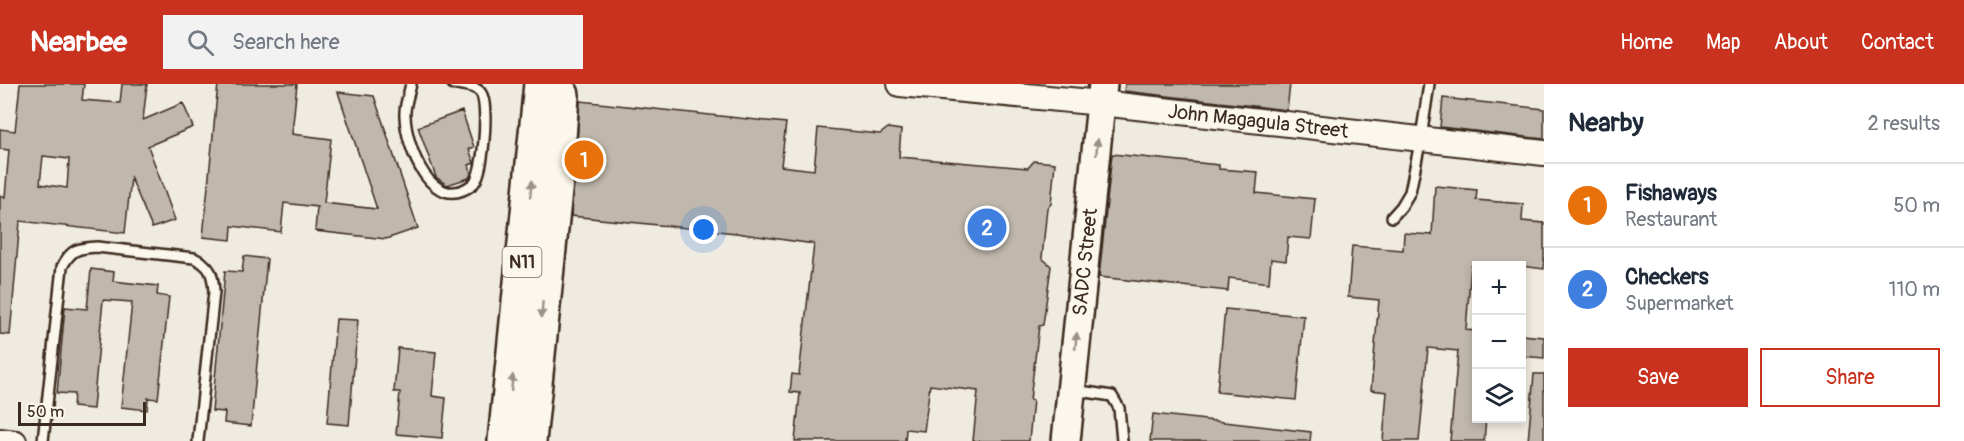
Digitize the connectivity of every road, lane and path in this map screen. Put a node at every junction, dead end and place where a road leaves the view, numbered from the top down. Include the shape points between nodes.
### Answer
1 (411, 84) edge
2 (453, 84) edge
3 (541, 84) edge
4 (563, 84) edge
5 (900, 84) edge
6 (1429, 84) edge
7 (1102, 94) edge
8 (1421, 138) junction
9 (1544, 153) edge
10 (1392, 217) dead end
11 (1071, 389) junction
12 (0, 439) edge
13 (16, 441) edge
14 (43, 441) edge
15 (198, 441) edge
16 (505, 441) edge
17 (529, 441) edge
18 (1066, 441) edge
19 (1122, 441) edge

1 - 2 lane via 405,115 415,155 436,188 452,192 470,186 478,177 484,118 482,95 471,87
16 -> 3 highway, N11
4 -> 17 highway, N11
5 - 7 street, John Magagula Street
6 - 8 lane
7 - 8 street, John Magagula Street
11 -> 7 main road, SADC Street
8 - 9 street, John Magagula Street
8 - 10 lane via 1410,192
11 - 18 main road, SADC Street
11 - 19 lane via 1112,396 1119,408
12 - 13 street
14 - 15 lane via 62,267 68,254 97,247 194,258 207,264 213,275

